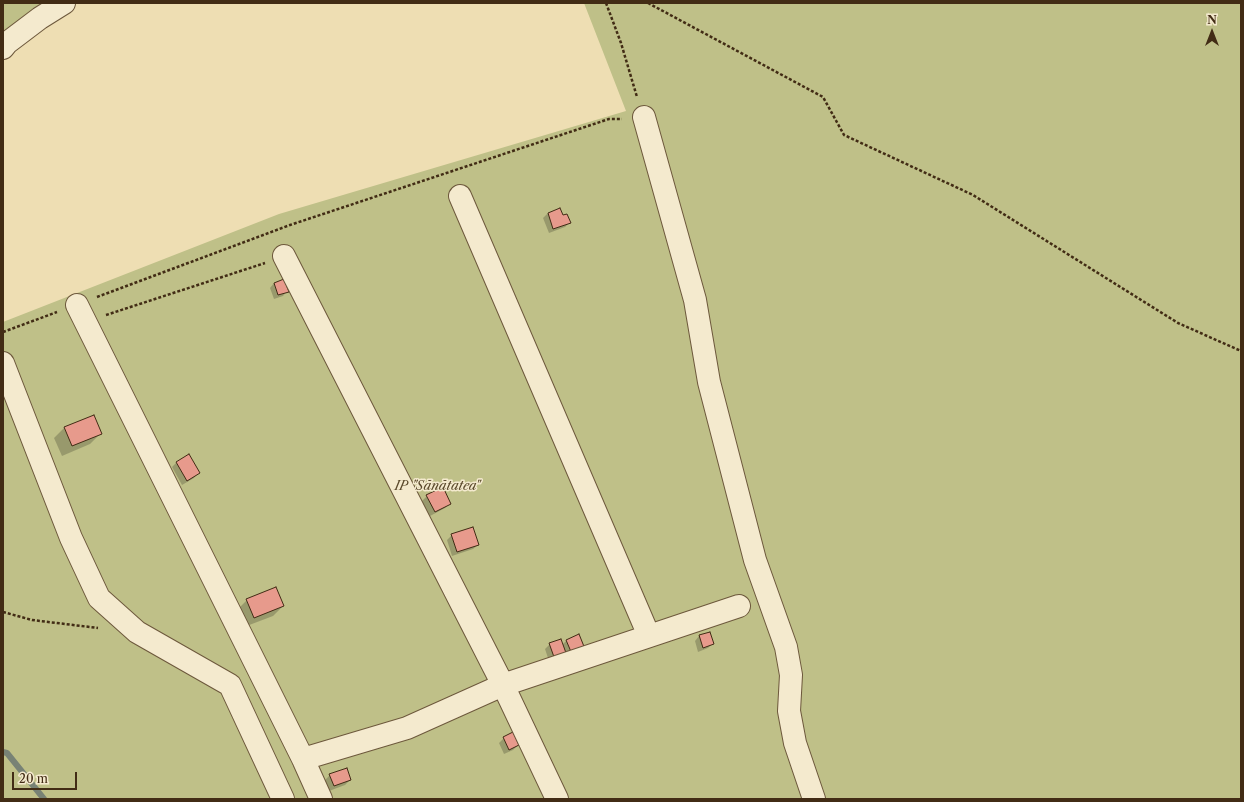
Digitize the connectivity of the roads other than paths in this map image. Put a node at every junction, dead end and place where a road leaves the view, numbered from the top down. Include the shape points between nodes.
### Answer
1 (64, 3) edge
2 (3, 48) edge
3 (644, 117) road end
4 (460, 196) dead end
5 (284, 256) road end
6 (81, 313) road end
7 (3, 363) edge
8 (739, 606) dead end
9 (649, 636) junction
10 (503, 685) junction
11 (303, 759) junction
12 (283, 799) edge
13 (321, 799) edge
14 (557, 799) edge
15 (814, 799) edge

1 - 2 street
3 - 15 street via 695,300 708,382 753,552 786,647 791,675 789,711 795,743
4 - 9 street
5 - 10 street
6 - 11 street
7 - 12 street via 71,538 99,598 137,632 230,685
8 - 9 street
9 - 10 street
10 - 11 street via 407,728
10 - 14 street
11 - 13 street

